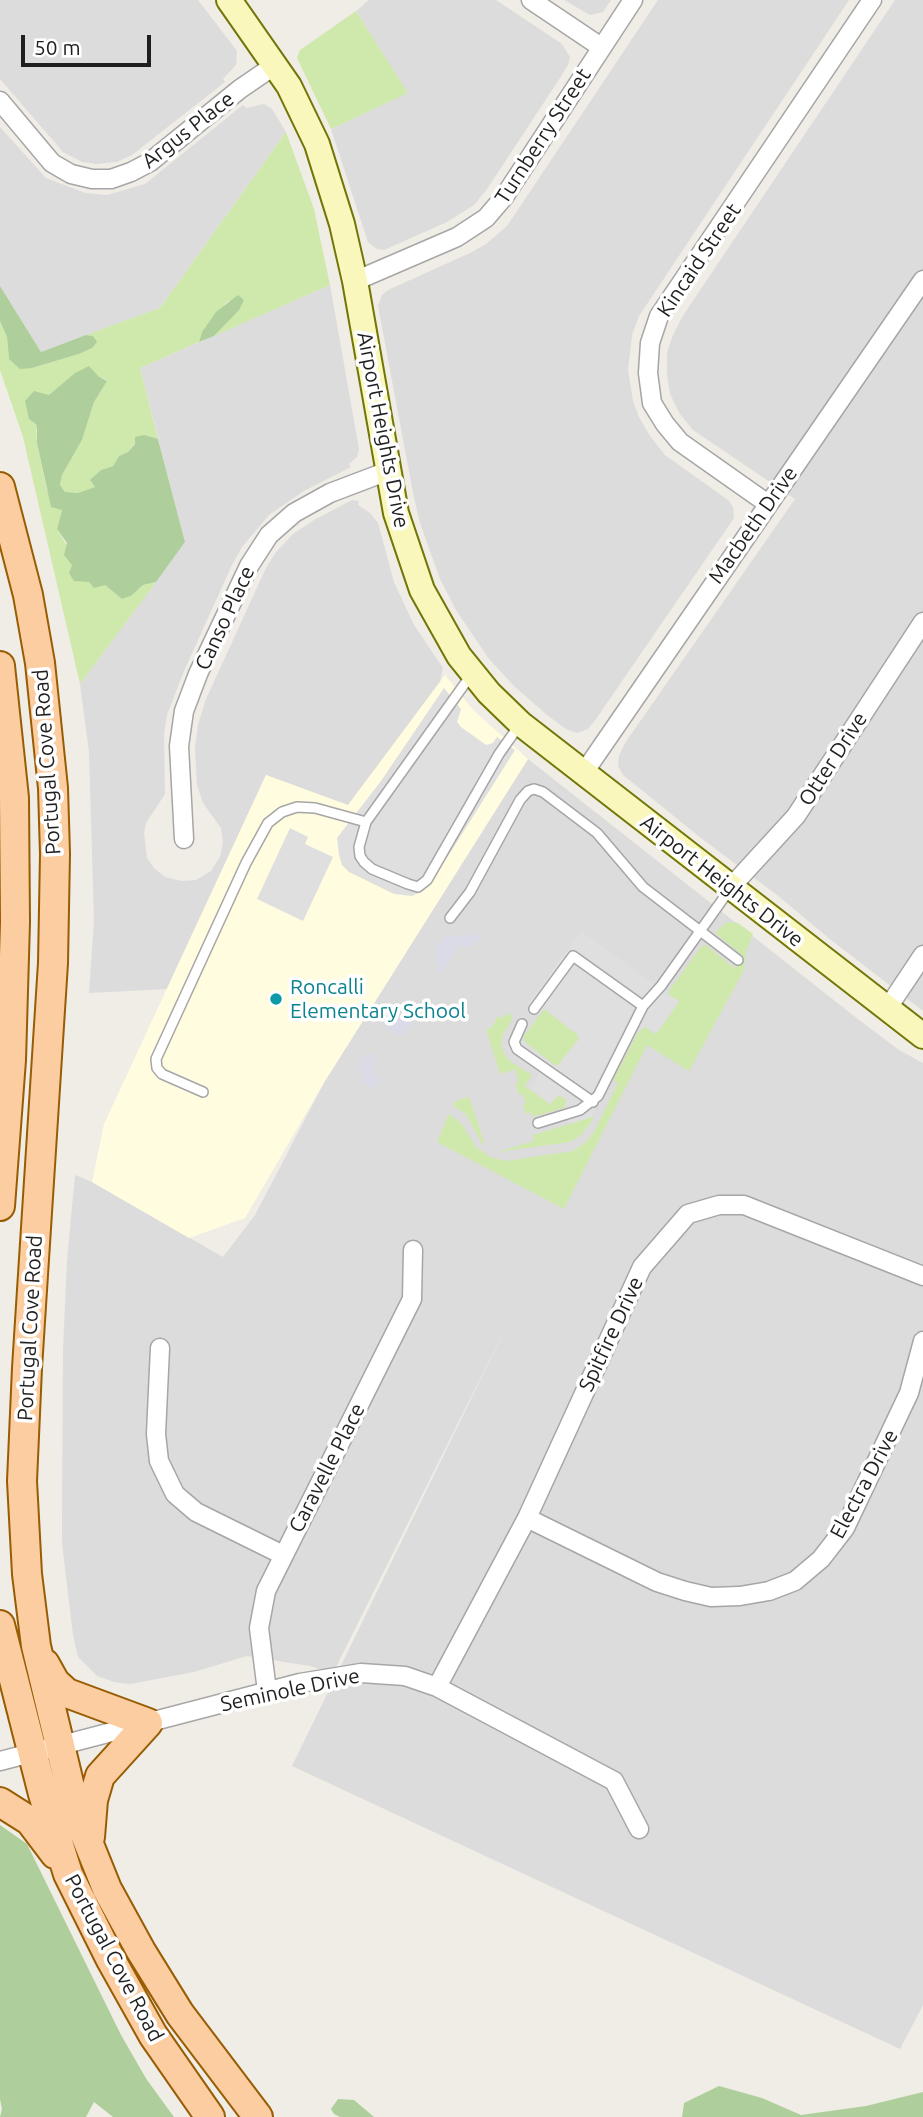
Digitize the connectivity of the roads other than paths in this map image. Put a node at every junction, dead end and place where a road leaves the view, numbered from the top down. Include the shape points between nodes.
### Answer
1 (229, 0) edge
2 (531, 0) edge
3 (633, 0) edge
4 (873, 0) edge
5 (601, 47) junction
6 (275, 65) junction
7 (0, 101) edge
8 (923, 280) edge
9 (355, 281) junction
10 (388, 471) junction
11 (0, 487) edge
12 (768, 503) junction
13 (923, 622) edge
14 (0, 666) edge
15 (472, 674) junction
16 (7, 720) junction
17 (521, 724) junction
18 (585, 771) junction
19 (0, 790) edge
20 (366, 822) junction
21 (184, 839) dead end
22 (731, 887) junction
23 (450, 918) dead end
24 (700, 931) junction
25 (923, 955) edge
26 (738, 960) dead end
27 (643, 1006) junction
28 (534, 1009) dead end
29 (887, 1009) junction
30 (523, 1024) dead end
31 (923, 1036) edge
32 (203, 1092) dead end
33 (593, 1102) junction
34 (538, 1123) dead end
35 (0, 1206) edge
36 (413, 1250) dead end
37 (923, 1276) edge
38 (923, 1341) edge
39 (160, 1348) dead end
40 (527, 1518) junction
41 (283, 1555) junction
42 (0, 1625) edge
43 (36, 1646) junction
44 (437, 1687) junction
45 (267, 1691) junction
46 (148, 1723) junction
47 (60, 1746) junction
48 (32, 1752) junction
49 (0, 1762) edge
50 (0, 1802) edge
51 (639, 1829) dead end
52 (90, 1850) junction
53 (68, 1874) junction
54 (210, 2117) edge
55 (258, 2117) edge

1 - 6 street, Airport Heights Drive
2 - 5 street
3 - 5 street, Turnberry Street
4 - 12 street, Kincaid Street via 659,316 650,343 652,403 665,424 680,442
5 - 9 street, Turnberry Street via 486,218 457,237
6 - 7 street, Argus Place via 150,162 111,179 71,174 52,163
6 - 9 street, Airport Heights Drive via 317,144
8 - 12 street, Macbeth Drive
9 - 10 street, Airport Heights Drive
10 - 15 street, Airport Heights Drive via 399,523 422,590
10 - 21 street, Canso Place via 294,513 269,535 249,566 184,711 179,746
11 - 43 main road, Portugal Cove Road via 40,663 55,841 53,963 22,1481
12 - 18 street, Macbeth Drive
13 - 22 street, Otter Drive via 796,816
14 - 16 main road, Portugal Cove Road
15 - 17 street, Airport Heights Drive
15 - 20 lane
16 - 19 street
16 - 35 main road, Portugal Cove Road via 14,798 15,922
17 - 18 street, Airport Heights Drive
17 - 20 lane via 427,880 418,887 364,862 359,847
18 - 22 street, Airport Heights Drive
20 - 32 lane via 297,807 268,823 156,1059 162,1074
22 - 24 lane
22 - 29 street, Airport Heights Drive
23 - 24 lane via 470,892 520,800 534,789 597,833 643,887
24 - 26 lane
24 - 27 lane
25 - 29 street
27 - 28 lane via 573,956
27 - 33 lane
29 - 31 street, Airport Heights Drive
30 - 33 lane via 514,1041 517,1049
33 - 34 lane
36 - 41 street, Caravelle Place via 412,1299
37 - 40 street, Spitfire Drive via 744,1205 719,1205 688,1214 642,1267
38 - 40 street, Electra Drive via 909,1393 845,1528 821,1559 795,1581 740,1596 711,1597 685,1591 657,1582
39 - 41 street via 156,1434 159,1461 174,1494 195,1512
40 - 44 street, Spitfire Drive
41 - 45 street, Caravelle Place via 260,1614
42 - 48 main road, Portugal Cove Road
43 - 46 main road via 55,1682 67,1693
43 - 47 main road, Portugal Cove Road
44 - 45 street, Seminole Drive via 405,1676 361,1673
44 - 51 street, Seminole Drive via 614,1781
45 - 46 street, Seminole Drive
46 - 47 street, Seminole Drive
46 - 52 main road via 100,1776 91,1812
47 - 48 street, Seminole Drive
47 - 52 main road, Portugal Cove Road
48 - 49 street, Seminole Drive
48 - 53 main road, Portugal Cove Road
50 - 53 main road via 30,1821
52 - 55 main road, Portugal Cove Road via 173,2003
53 - 54 main road, Portugal Cove Road via 153,2035

